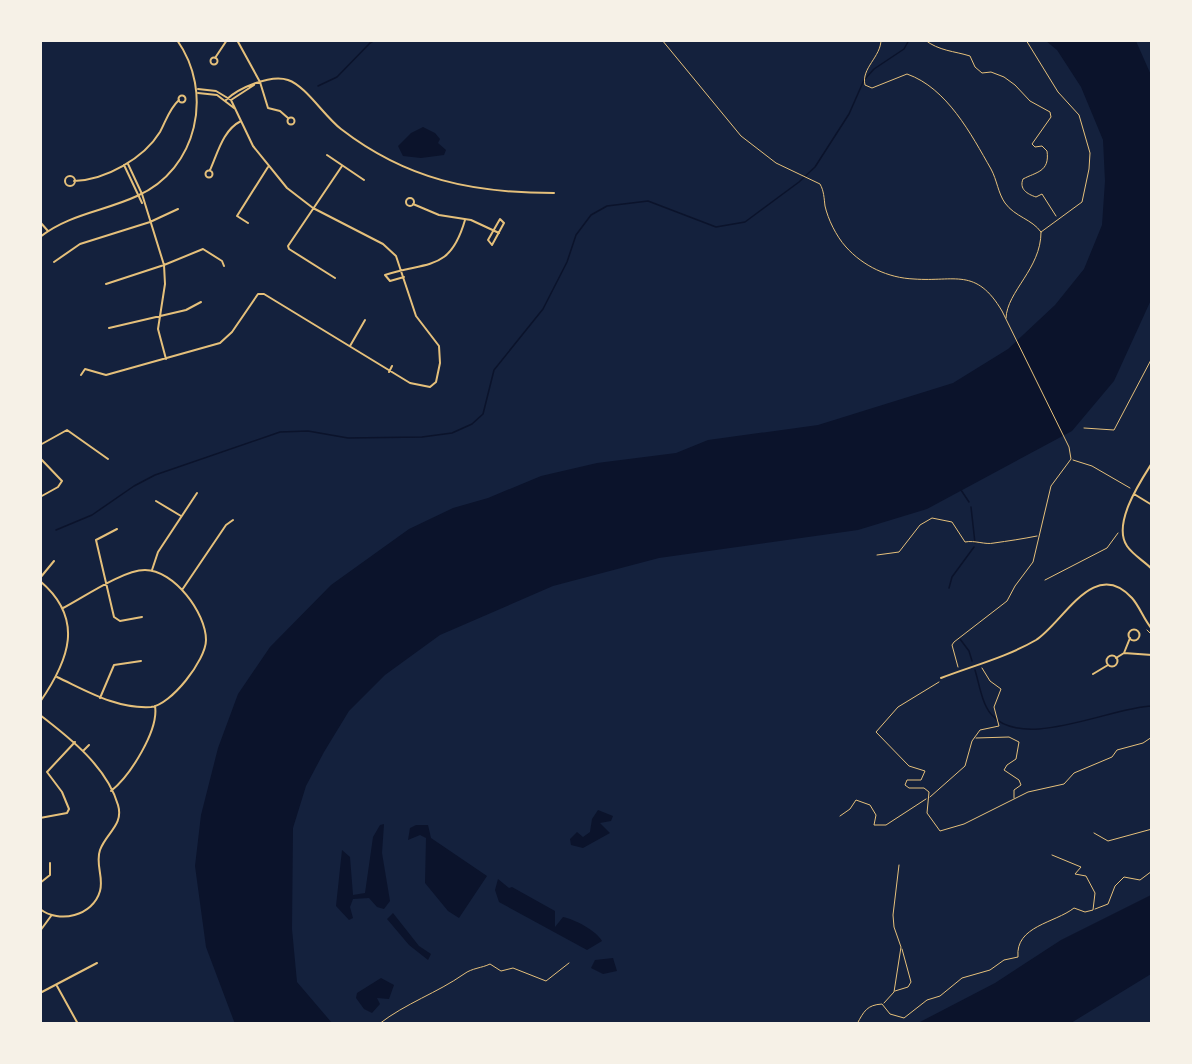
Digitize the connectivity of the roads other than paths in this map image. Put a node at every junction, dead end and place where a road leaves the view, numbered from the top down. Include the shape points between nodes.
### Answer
1 (177, 40) edge
2 (227, 40) edge
3 (237, 40) edge
4 (215, 58) dead end
5 (260, 82) junction
6 (198, 91) junction
7 (179, 100) dead end
8 (228, 100) junction
9 (288, 118) dead end
10 (242, 121) junction
11 (327, 155) dead end
12 (126, 165) junction
13 (342, 166) junction
14 (268, 167) junction
15 (210, 170) dead end
16 (364, 180) dead end
17 (74, 182) dead end
18 (554, 193) dead end
19 (142, 194) junction
20 (138, 196) junction
21 (413, 204) dead end
22 (144, 206) junction
23 (178, 208) dead end
24 (313, 208) junction
25 (465, 220) junction
26 (40, 222) edge
27 (150, 222) junction
28 (248, 223) dead end
29 (492, 230) junction
30 (48, 231) junction
31 (499, 233) junction
32 (41, 236) edge
33 (54, 262) dead end
34 (164, 265) junction
35 (224, 266) dead end
36 (403, 272) junction
37 (405, 277) junction
38 (335, 278) dead end
39 (106, 284) dead end
40 (201, 302) dead end
41 (159, 316) junction
42 (365, 320) dead end
43 (109, 328) dead end
44 (350, 346) junction
45 (165, 359) junction
46 (392, 366) dead end
47 (390, 372) junction
48 (81, 375) dead end
49 (40, 446) edge
50 (40, 458) edge
51 (108, 459) dead end
52 (1152, 463) edge
53 (1134, 492) junction
54 (197, 493) dead end
55 (40, 497) edge
56 (156, 501) dead end
57 (1152, 505) edge
58 (181, 516) junction
59 (233, 520) dead end
60 (117, 529) dead end
61 (54, 561) dead end
62 (1152, 569) edge
63 (152, 570) junction
64 (40, 579) edge
65 (106, 586) junction
66 (182, 590) junction
67 (63, 608) junction
68 (142, 617) dead end
69 (1152, 629) edge
70 (1130, 638) dead end
71 (1124, 653) junction
72 (1152, 655) edge
73 (1116, 658) junction
74 (141, 661) dead end
75 (1108, 665) junction
76 (1094, 674) dead end
77 (57, 677) junction
78 (943, 679) road end
79 (100, 698) junction
80 (40, 702) edge
81 (155, 706) junction
82 (40, 715) edge
83 (75, 742) junction
84 (88, 746) dead end
85 (83, 751) junction
86 (111, 791) junction
87 (40, 818) edge
88 (50, 863) dead end
89 (40, 883) edge
90 (40, 909) edge
91 (51, 916) junction
92 (40, 931) edge
93 (97, 963) dead end
94 (57, 986) junction
95 (40, 993) edge
96 (78, 1023) edge

1 - 6 street via 190,62
2 - 4 street
3 - 5 street
5 - 8 street
5 - 9 street via 268,108
5 - 18 street via 289,80 353,138 400,166 440,181 480,189
6 - 8 street
6 - 19 street via 194,129 185,150 164,178
7 - 12 street via 151,145
8 - 10 street
10 - 14 street
10 - 15 street via 224,137
11 - 13 street
12 - 17 street
12 - 19 street
12 - 20 street
13 - 16 street
13 - 24 street
14 - 24 street
14 - 28 street via 237,216
19 - 20 street
19 - 22 street
20 - 22 street
20 - 30 street
21 - 25 street via 431,213
22 - 27 street
23 - 27 street
24 - 36 street via 383,244 396,256
24 - 38 street via 288,246
25 - 29 street
25 - 36 street via 460,237 446,256
26 - 30 street
27 - 33 street via 80,244
27 - 34 street
29 - 31 street
29 - 31 street via 497,220 502,220
29 - 31 street via 490,244 495,243
30 - 32 street
34 - 35 street via 203,249
34 - 39 street
34 - 41 street
36 - 37 street
36 - 37 street via 385,275 390,281
37 - 47 street via 416,316 439,346 441,363 436,382 430,387 410,383
40 - 41 street
41 - 43 street
41 - 45 street
42 - 44 street
44 - 45 street via 258,294 220,343
44 - 47 street
45 - 48 street via 106,375 84,369
46 - 47 street
49 - 51 street via 67,430
50 - 55 street via 62,481
52 - 53 street
53 - 57 street
53 - 62 street via 1124,528 1126,545
54 - 58 street
56 - 58 street
58 - 63 street via 158,552
59 - 66 street
60 - 65 street via 96,540
61 - 64 street
63 - 65 street via 133,572
63 - 66 street via 169,576
64 - 67 street
65 - 67 street
65 - 68 street via 116,620
66 - 81 street via 203,626 205,647 172,697
67 - 77 street via 68,624 68,650
69 - 78 street via 1126,593 1110,586 1093,588 1037,639
70 - 71 street
71 - 72 street
71 - 73 street
73 - 75 street via 1114,666
73 - 75 street via 1108,657
74 - 79 street via 114,665
75 - 76 street
77 - 79 street
77 - 80 street
79 - 81 street
81 - 86 street via 152,731 129,771
82 - 83 street
83 - 85 street
83 - 87 street via 47,772 69,809 67,813
84 - 85 street
85 - 86 street
86 - 91 street via 119,818 99,853 99,895 92,905 75,915
88 - 89 street via 51,873
90 - 91 street
91 - 92 street
93 - 94 street
94 - 95 street
94 - 96 street

